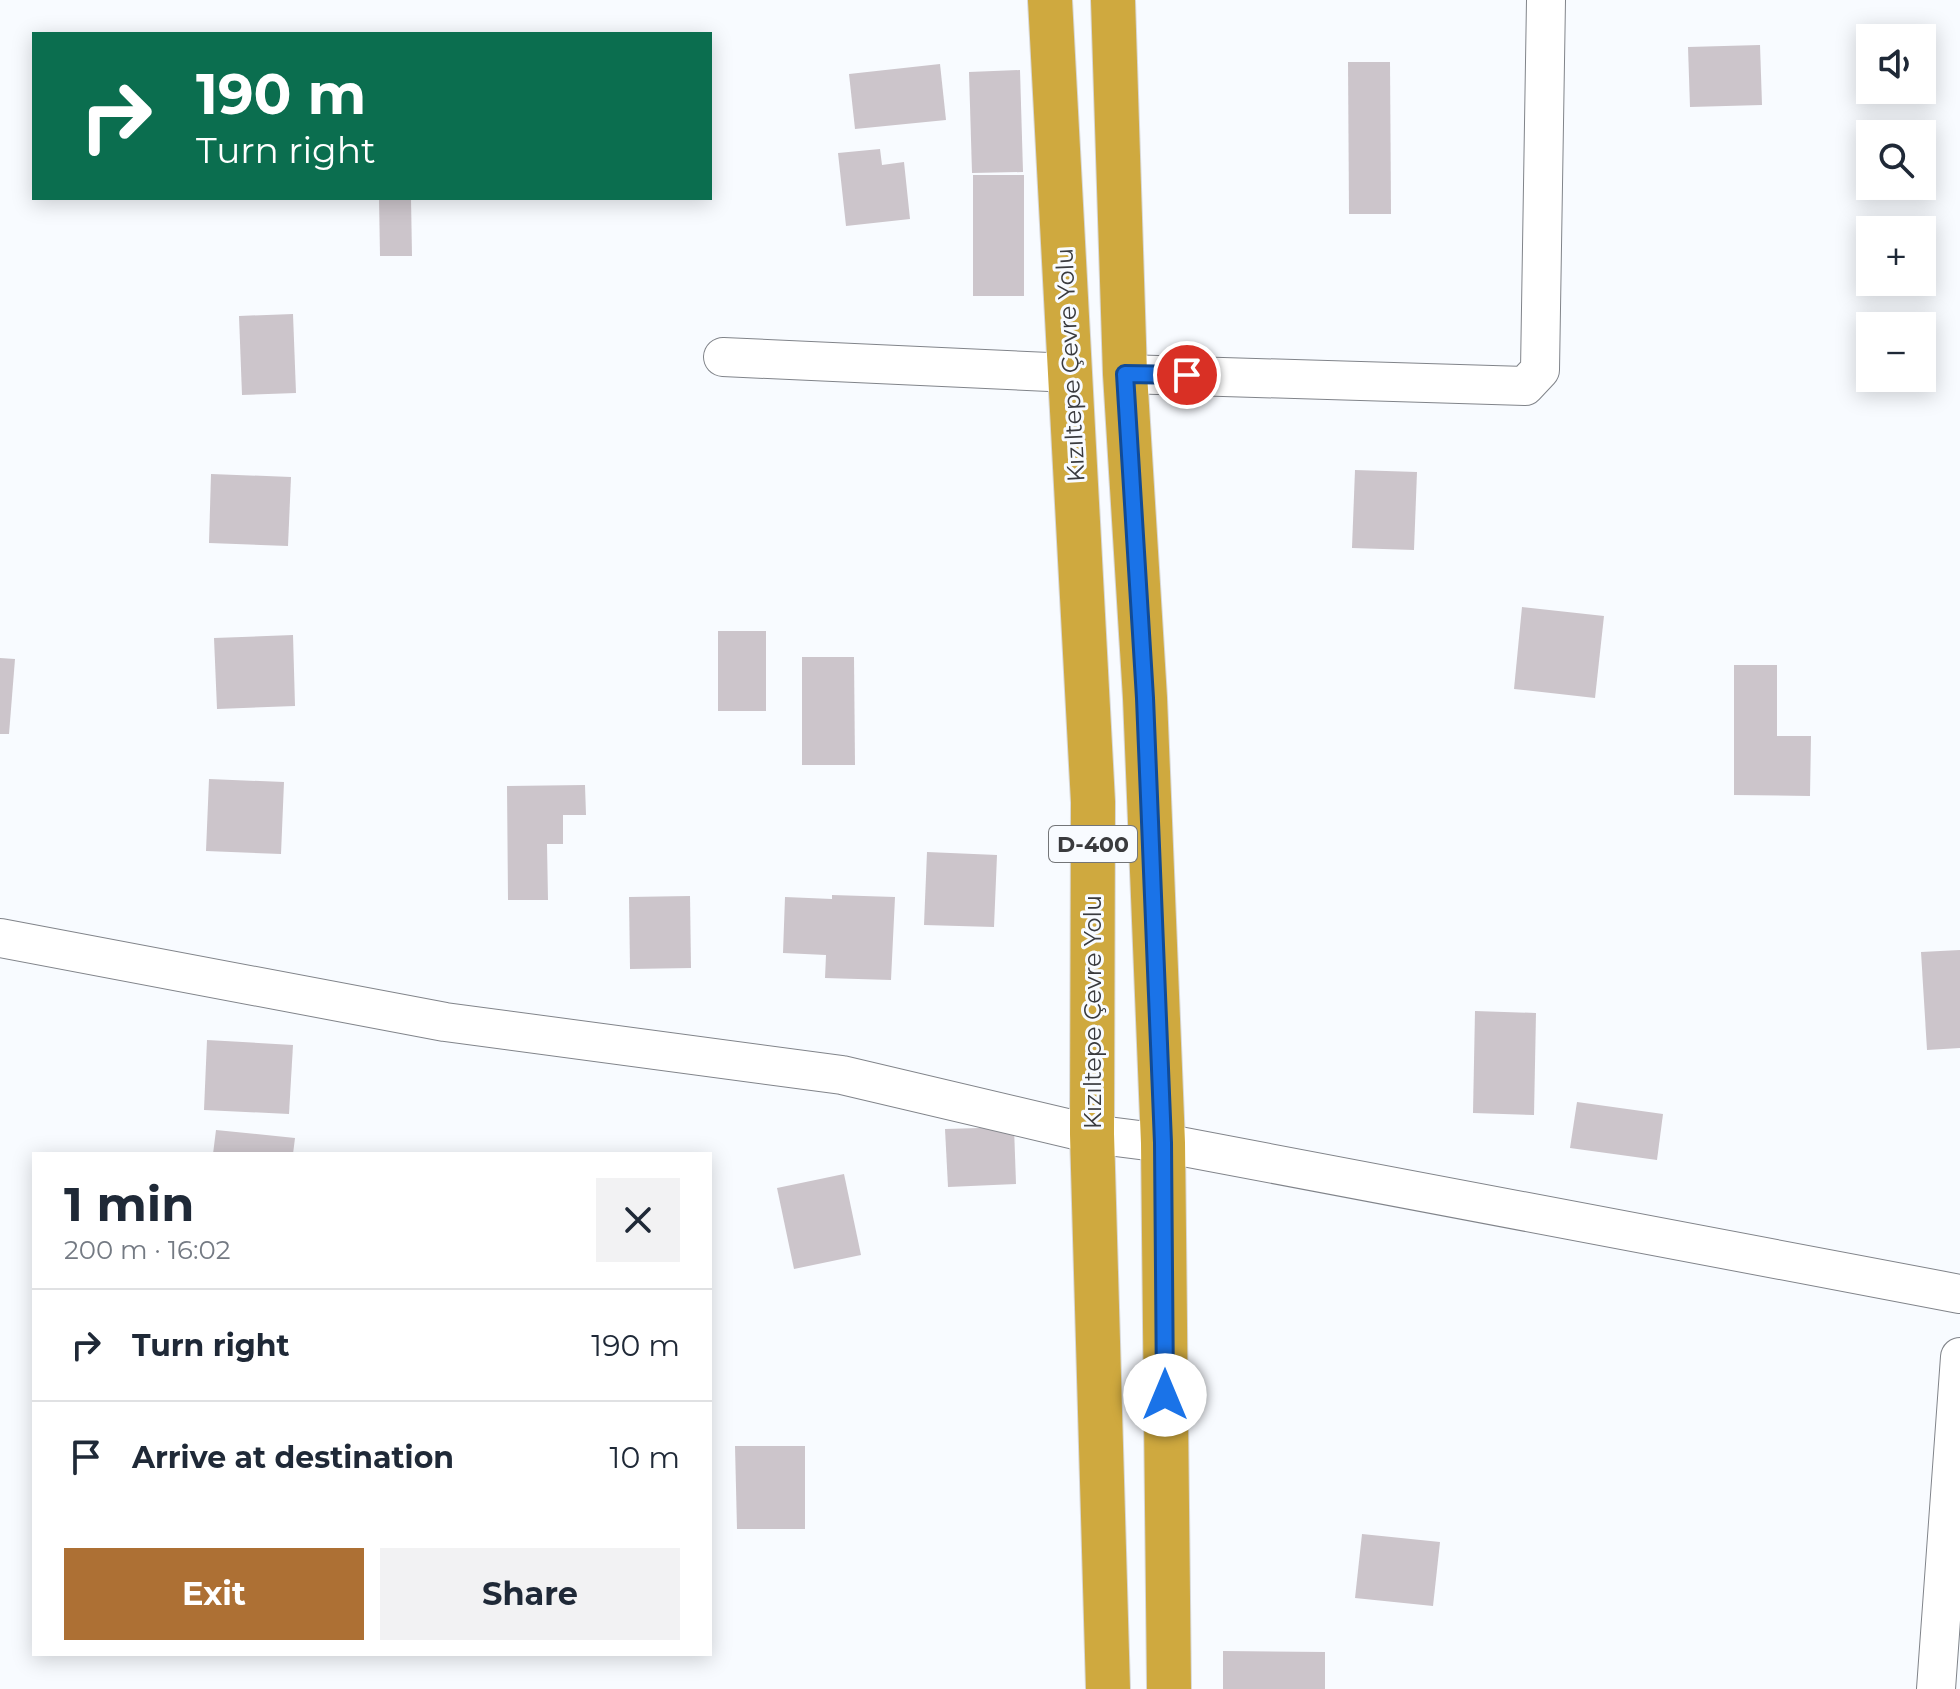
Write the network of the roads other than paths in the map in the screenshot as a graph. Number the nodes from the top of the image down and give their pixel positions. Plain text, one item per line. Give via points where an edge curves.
1 (1050, 0) edge
2 (1113, 0) edge
3 (1546, 0) edge
4 (723, 357) dead end
5 (1071, 373) junction
6 (1125, 374) junction
7 (0, 938) edge
8 (1092, 1134) junction
9 (1163, 1143) junction
10 (1960, 1294) edge
11 (1960, 1357) edge
12 (1108, 1689) edge
13 (1169, 1689) edge
14 (1936, 1689) edge

1 - 5 highway, Kızıltepe Çevre Yolu / D-400
2 - 6 highway, D-400
3 - 6 street via 1540,370 1525,386
4 - 5 street
5 - 8 highway, Kızıltepe Çevre Yolu / D-400 via 1093,802
6 - 9 highway, D-400
7 - 8 street via 445,1022 842,1075
8 - 9 street
8 - 12 highway, Kızıltepe Çevre Yolu / D-400
9 - 10 street
9 - 13 highway, D-400
11 - 14 street

